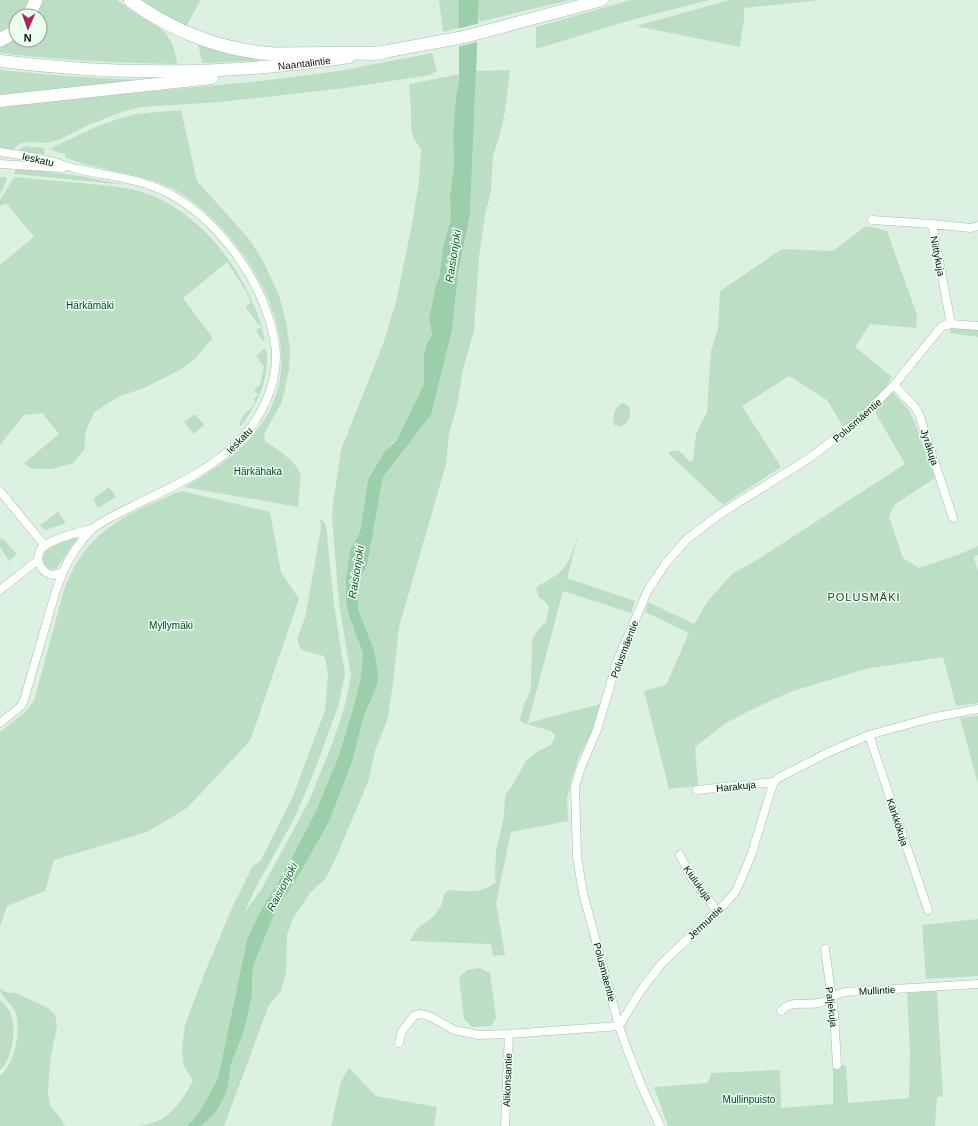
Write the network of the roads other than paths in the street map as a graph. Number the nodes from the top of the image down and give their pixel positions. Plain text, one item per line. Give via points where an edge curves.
1 (130, 0) edge
2 (602, 0) edge
3 (382, 52) junction
4 (0, 61) edge
5 (278, 67) junction
6 (0, 101) edge
7 (0, 152) edge
8 (0, 164) edge
9 (76, 169) junction
10 (872, 220) dead end
11 (932, 224) junction
12 (978, 226) edge
13 (952, 324) junction
14 (978, 326) edge
15 (894, 385) junction
16 (0, 491) edge
17 (953, 518) dead end
18 (91, 529) junction
19 (45, 546) junction
20 (38, 560) junction
21 (61, 574) junction
22 (0, 590) edge
23 (978, 710) edge
24 (0, 723) edge
25 (869, 735) junction
26 (774, 782) junction
27 (697, 790) dead end
28 (680, 855) dead end
29 (928, 910) dead end
30 (717, 911) junction
31 (825, 949) dead end
32 (978, 984) edge
33 (831, 997) junction
34 (781, 1011) dead end
35 (619, 1026) junction
36 (509, 1034) junction
37 (399, 1042) dead end
38 (837, 1065) dead end
39 (505, 1126) edge
40 (660, 1126) edge

1 - 3 main road via 178,29 204,40 257,53
2 - 3 main road, Naantalintie via 503,27
3 - 5 main road, Naantalintie
4 - 5 main road, Naantalintie via 62,68 139,72
5 - 6 main road via 192,81
7 - 9 street, Ieskatu via 41,159
8 - 9 street, Ieskatu
9 - 18 street, Ieskatu via 140,182 165,192 184,202 210,224 247,270 268,316 276,355 272,386 264,407 252,426 229,450 198,474
10 - 11 street, Niittykuja
11 - 12 street via 971,228
11 - 13 street, Niittykuja
13 - 14 street
13 - 15 street, Polusmäentie via 942,326
15 - 17 street, Jyräkuja via 919,414
15 - 35 street, Polusmäentie via 842,435 720,514 687,539 666,563 648,590 629,633 618,659 597,730 577,778 574,796 580,879
16 - 19 street
18 - 19 street
18 - 21 street, Ieskatu via 74,550
19 - 20 street via 38,554
20 - 21 street via 48,574
20 - 22 street
21 - 24 street, Ieskatu via 24,700 20,707
23 - 25 street via 932,718
25 - 26 street via 829,752
25 - 29 street, Kärkkökuja
26 - 27 street, Harakuja
26 - 30 street, Jermuntie via 740,884 730,899
28 - 30 street, Kiulukuja via 691,877
30 - 35 street, Jermuntie via 662,963 641,990
31 - 33 street, Paljekuja
32 - 33 street, Mullintie via 844,992
33 - 34 street, Mullintie via 819,1003 789,1004
33 - 38 street, Paljekuja
35 - 36 street
35 - 40 street, Polusmäentie via 626,1049
36 - 37 street via 466,1034 420,1014 414,1016 402,1031
36 - 39 street, Alikonsantie

